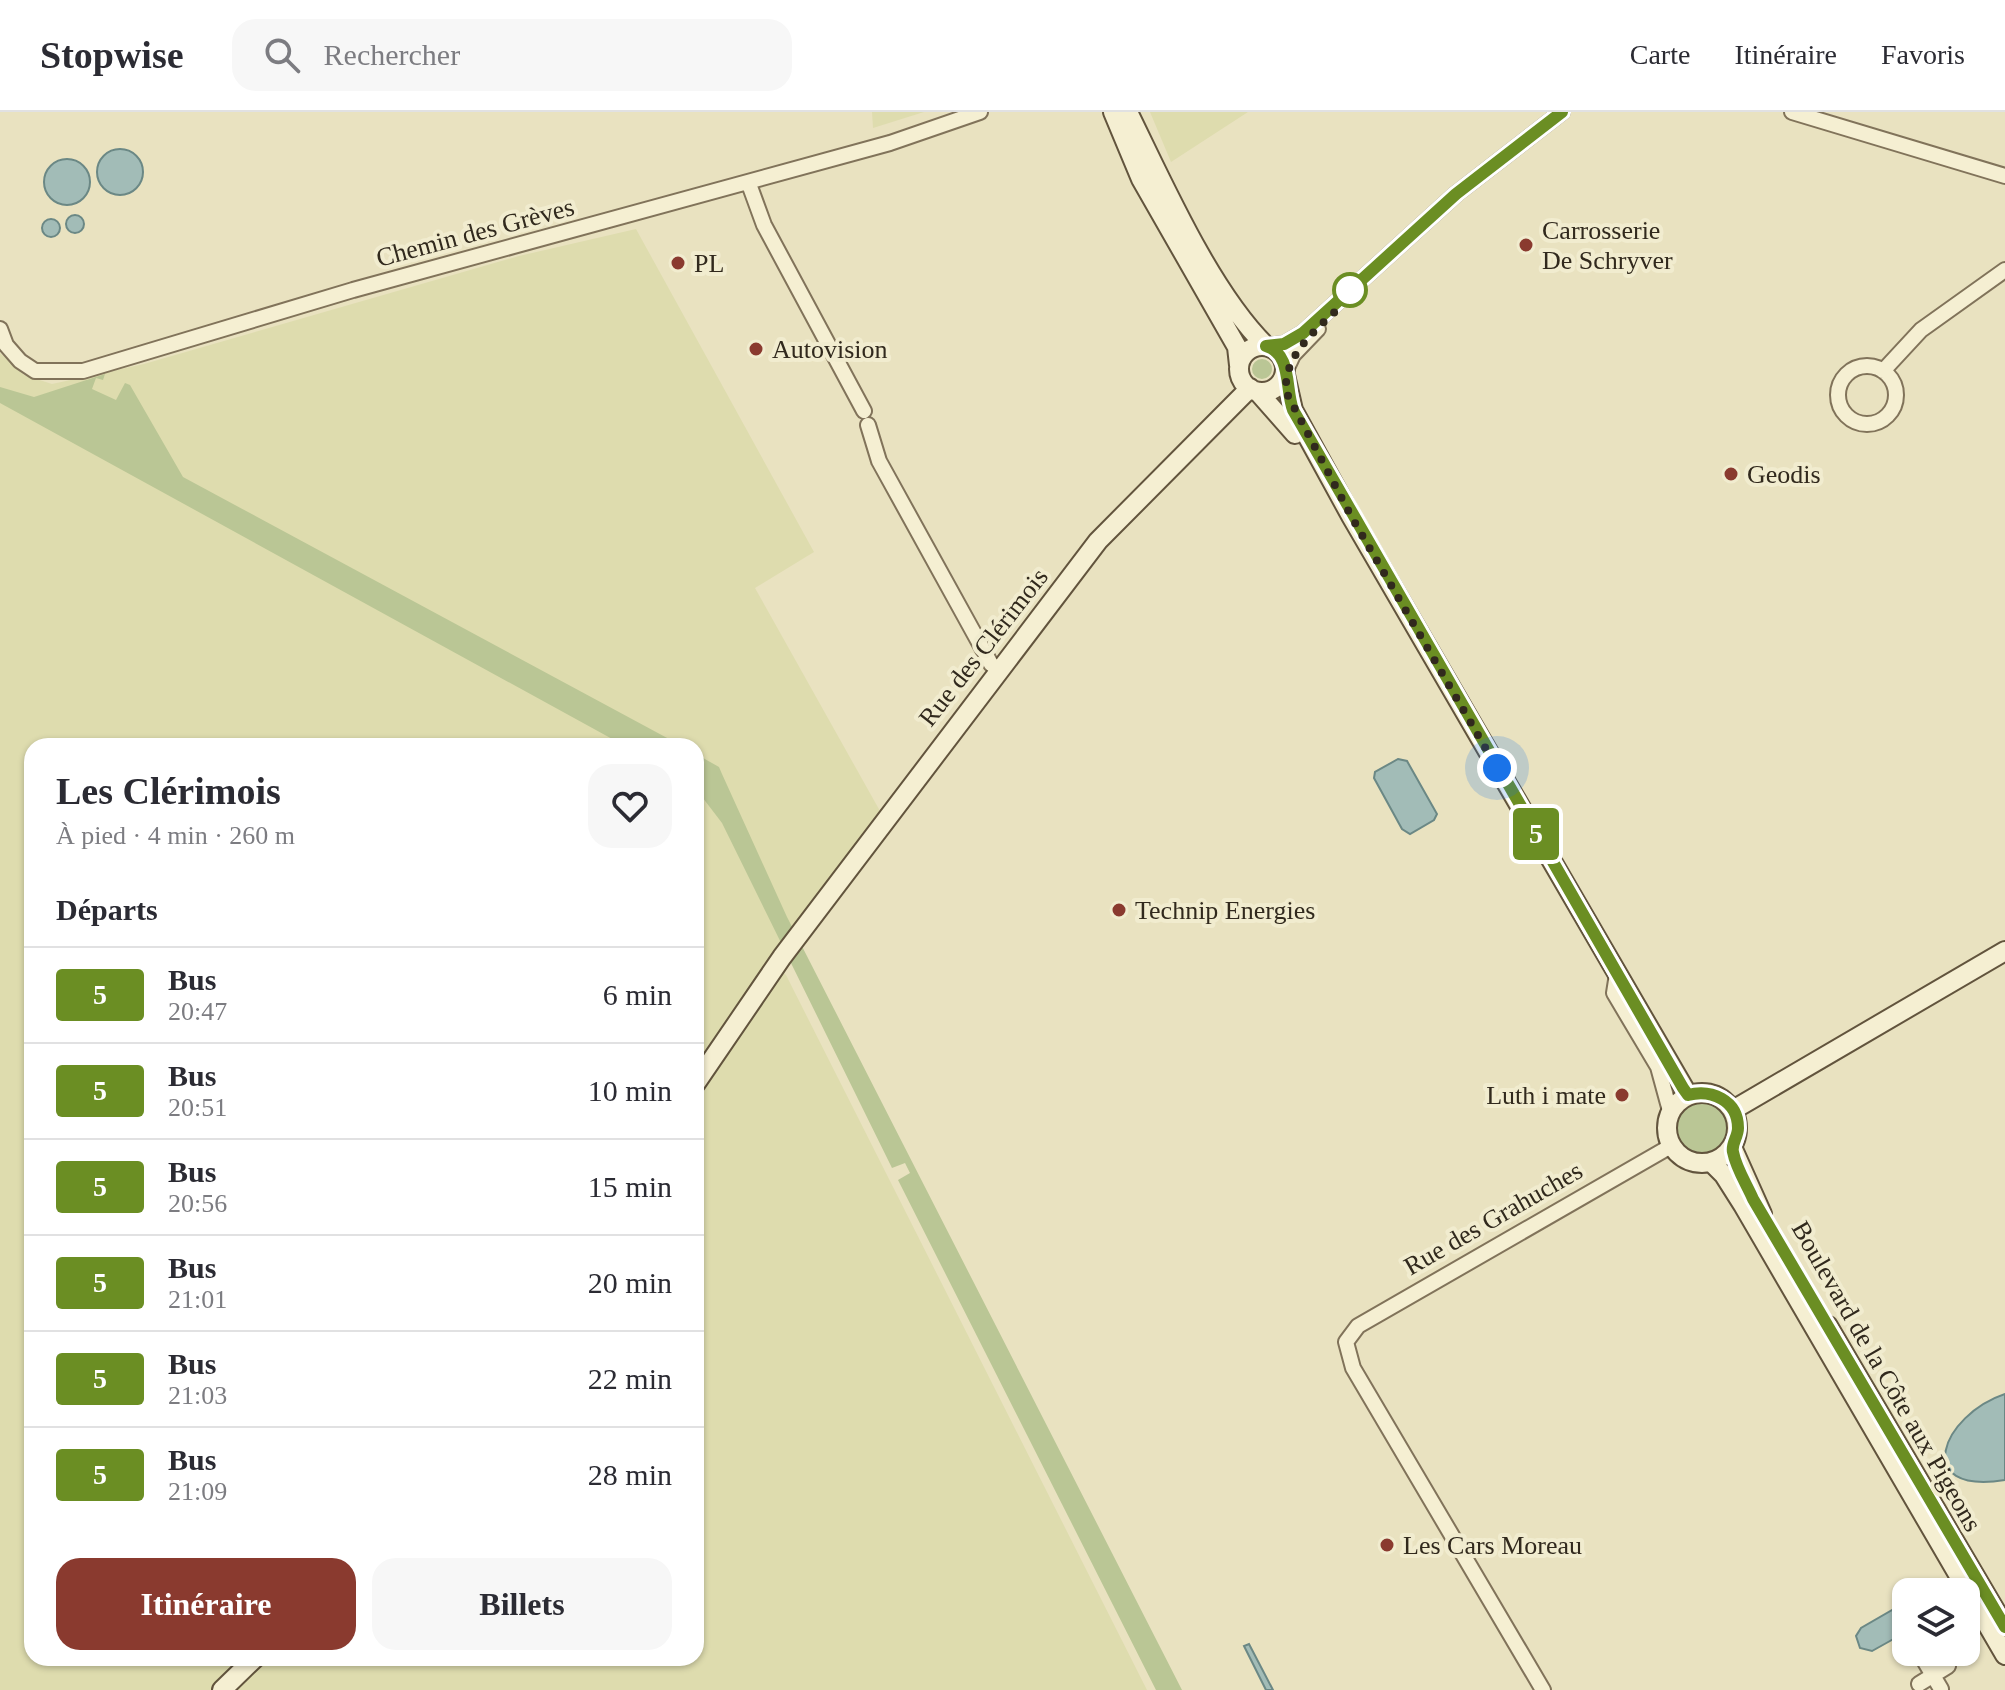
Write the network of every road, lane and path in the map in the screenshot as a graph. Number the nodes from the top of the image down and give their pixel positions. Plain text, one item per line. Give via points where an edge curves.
1 (980, 112) edge
2 (1113, 112) edge
3 (1128, 112) edge
4 (1562, 112) edge
5 (1792, 112) edge
6 (2001, 176) edge
7 (749, 184) junction
8 (1405, 240) junction
9 (2005, 270) edge
10 (2005, 279) edge
11 (1944, 312) junction
12 (0, 329) edge
13 (1266, 346) junction
14 (1239, 365) junction
15 (1883, 371) junction
16 (1285, 372) junction
17 (1254, 390) junction
18 (1351, 516) junction
19 (998, 669) junction
20 (2005, 951) edge
21 (1617, 974) junction
22 (704, 1071) edge
23 (1688, 1095) junction
24 (1733, 1110) junction
25 (1670, 1111) junction
26 (1671, 1146) junction
27 (1732, 1147) junction
28 (1711, 1162) junction
29 (2005, 1627) edge
30 (2005, 1655) edge
31 (247, 1666) edge
32 (1948, 1666) dead end
33 (1929, 1669) junction
34 (1919, 1684) dead end
35 (1941, 1689) edge
36 (222, 1690) edge
37 (1543, 1690) edge

1 - 7 street, Chemin des Grèves
2 - 14 street via 1141,179 1237,347
3 - 13 street via 1194,242
4 - 8 street
5 - 6 street
7 - 12 street, Chemin des Grèves via 353,290 83,371 35,371 6,345
7 - 19 street via 764,225 866,418 879,461
8 - 13 street via 1303,333 1284,344
8 - 16 street via 1293,355
9 - 11 street
10 - 11 street
11 - 15 street
13 - 14 street via 1251,349
13 - 16 street via 1279,353
14 - 17 street via 1241,378
15 - 15 street via 1865,367 1842,381 1838,399 1854,421 1873,424 1894,406 1894,386
16 - 17 street via 1277,387
16 - 18 street via 1293,410
17 - 18 street via 1283,416
17 - 19 street, Rue des Clérimois via 1098,541
18 - 21 street
19 - 22 street, Rue des Clérimois via 782,957
20 - 24 street
21 - 23 street
21 - 25 street via 1614,993 1658,1067
23 - 24 street via 1718,1096
23 - 25 street
24 - 27 street via 1738,1129
25 - 26 street via 1666,1123
26 - 28 street via 1688,1161
26 - 37 street, Rue des Grahuches via 1358,1326 1346,1342 1353,1368
27 - 28 street
27 - 29 street, Boulevard de la Côte aux Pigeons via 1753,1199
28 - 30 street, Boulevard de la Côte aux Pigeons via 1743,1205
31 - 36 street
32 - 33 street
33 - 34 street
33 - 35 street

